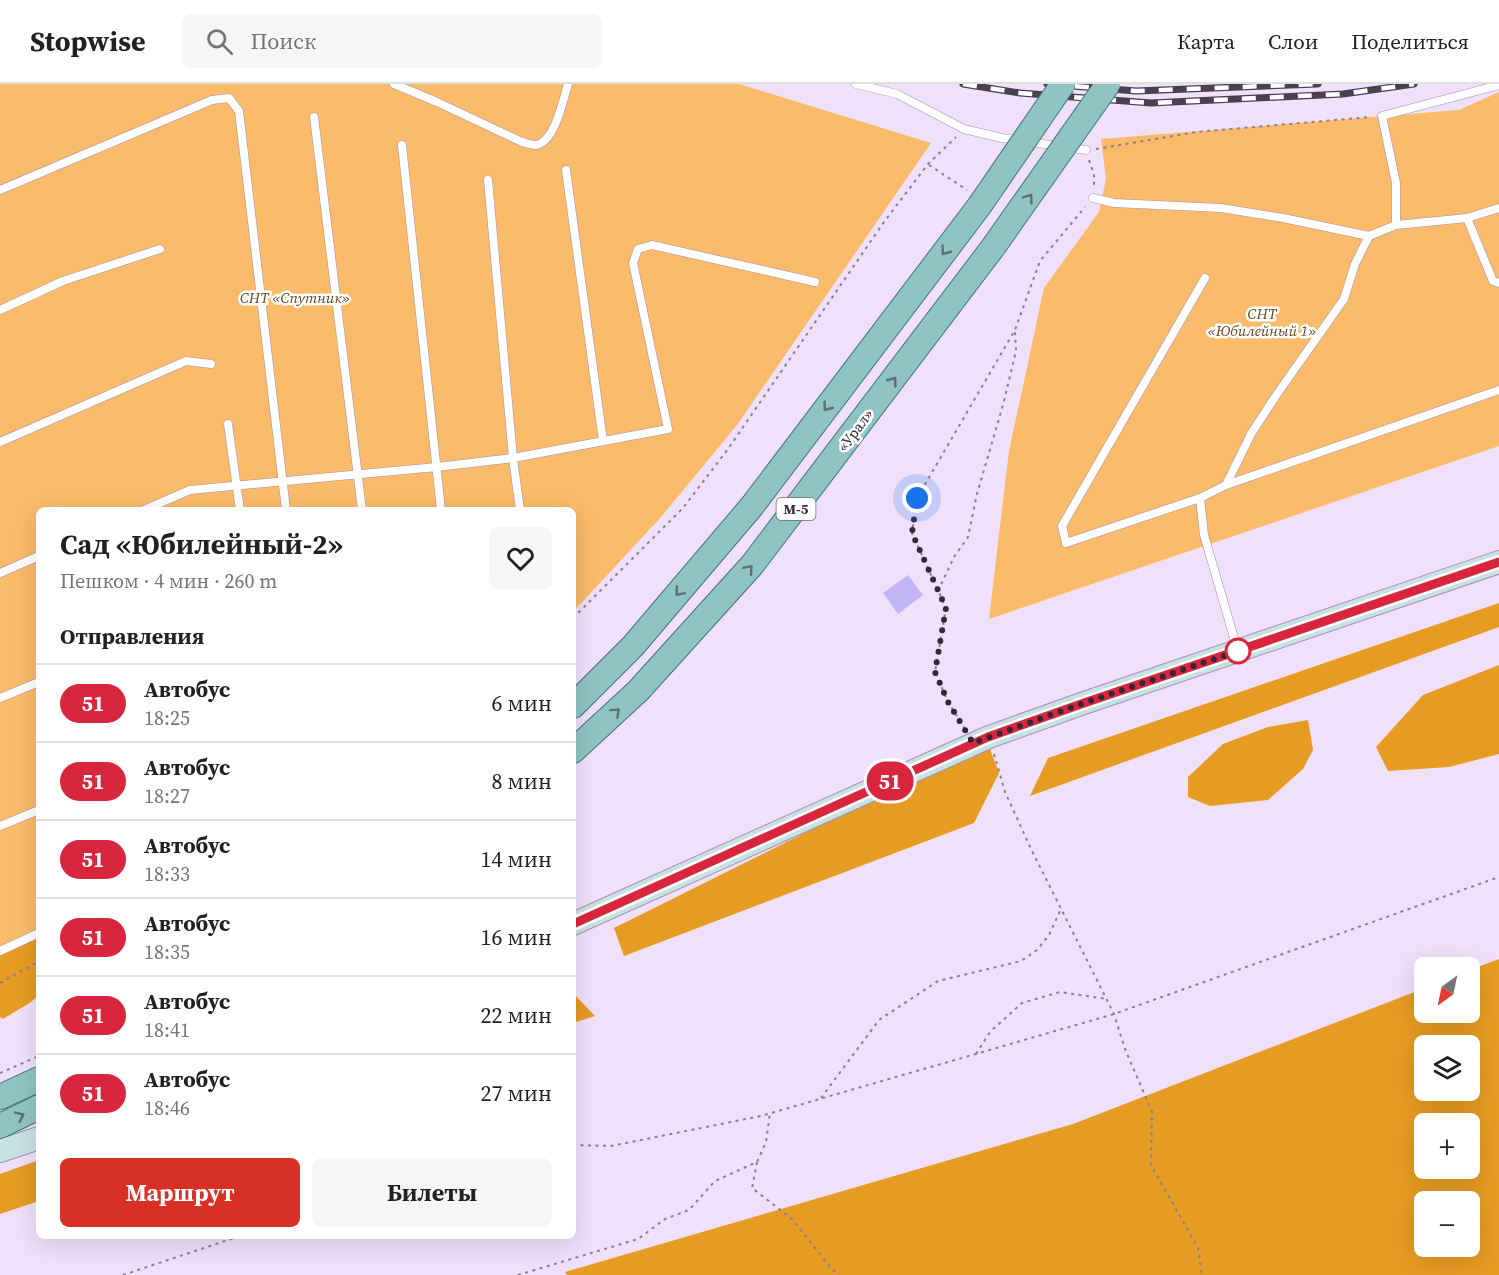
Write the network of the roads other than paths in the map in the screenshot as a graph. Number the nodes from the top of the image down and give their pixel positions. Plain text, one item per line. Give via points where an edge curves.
1 (394, 84) edge
2 (568, 84) edge
3 (856, 84) edge
4 (1063, 84) edge
5 (1108, 84) edge
6 (1499, 85) edge
7 (314, 117) dead end
8 (402, 145) dead end
9 (1086, 150) road end
10 (566, 170) dead end
11 (488, 180) dead end
12 (0, 190) edge
13 (1094, 198) road end
14 (1499, 208) edge
15 (1467, 218) junction
16 (1396, 225) junction
17 (1369, 236) junction
18 (160, 249) dead end
19 (1205, 278) dead end
20 (815, 282) dead end
21 (1499, 283) edge
22 (0, 310) edge
23 (211, 364) dead end
24 (1499, 390) edge
25 (228, 424) dead end
26 (603, 441) junction
27 (0, 442) edge
28 (513, 458) junction
29 (437, 467) junction
30 (358, 475) junction
31 (282, 481) junction
32 (1226, 485) junction
33 (236, 486) junction
34 (1200, 498) junction
35 (151, 507) edge
36 (240, 507) edge
37 (286, 507) edge
38 (363, 507) edge
39 (441, 507) edge
40 (519, 507) edge
41 (36, 557) edge
42 (1499, 562) edge
43 (0, 573) edge
44 (1238, 651) junction
45 (36, 683) edge
46 (0, 698) edge
47 (576, 703) edge
48 (576, 748) edge
49 (36, 811) edge
50 (0, 826) edge
51 (576, 923) edge
52 (36, 934) edge
53 (0, 951) edge
54 (36, 1080) edge
55 (0, 1097) edge
56 (36, 1108) edge
57 (0, 1126) edge
58 (36, 1139) edge
59 (0, 1150) edge

1 - 2 lane via 536,145 553,130
3 - 9 lane via 897,94 964,129
4 -> 47 main road, М-5, bridge via 975,198 752,506 633,646
48 -> 5 main road, «Урал» / М-5, bridge via 638,692 752,565 994,246
6 - 16 lane via 1382,116 1396,183
7 - 30 lane
8 - 29 lane
10 - 26 lane
11 - 28 lane
12 - 31 lane via 212,100 229,98 239,111
13 - 17 lane via 1114,203 1221,208
14 - 15 lane
15 - 16 lane
15 - 21 lane via 1493,281
16 - 17 lane
17 - 32 lane via 1344,298 1257,424
18 - 22 lane via 63,281
19 - 34 lane via 1062,526 1066,543
20 - 26 lane via 652,245 638,249 633,263 668,429
23 - 27 lane via 186,361
24 - 32 lane
25 - 33 lane
26 - 28 lane
28 - 29 lane
28 - 40 lane
29 - 30 lane
29 - 39 lane
30 - 31 lane
30 - 38 lane
31 - 33 lane
31 - 37 lane
32 - 34 lane
33 - 35 lane via 190,490
33 - 36 lane
34 - 44 lane via 1204,535
41 - 43 lane
42 - 44 main road
44 - 51 main road via 981,740
45 - 46 lane
49 - 50 lane
52 - 53 lane
54 - 55 main road
57 -> 56 main road
58 - 59 main road

